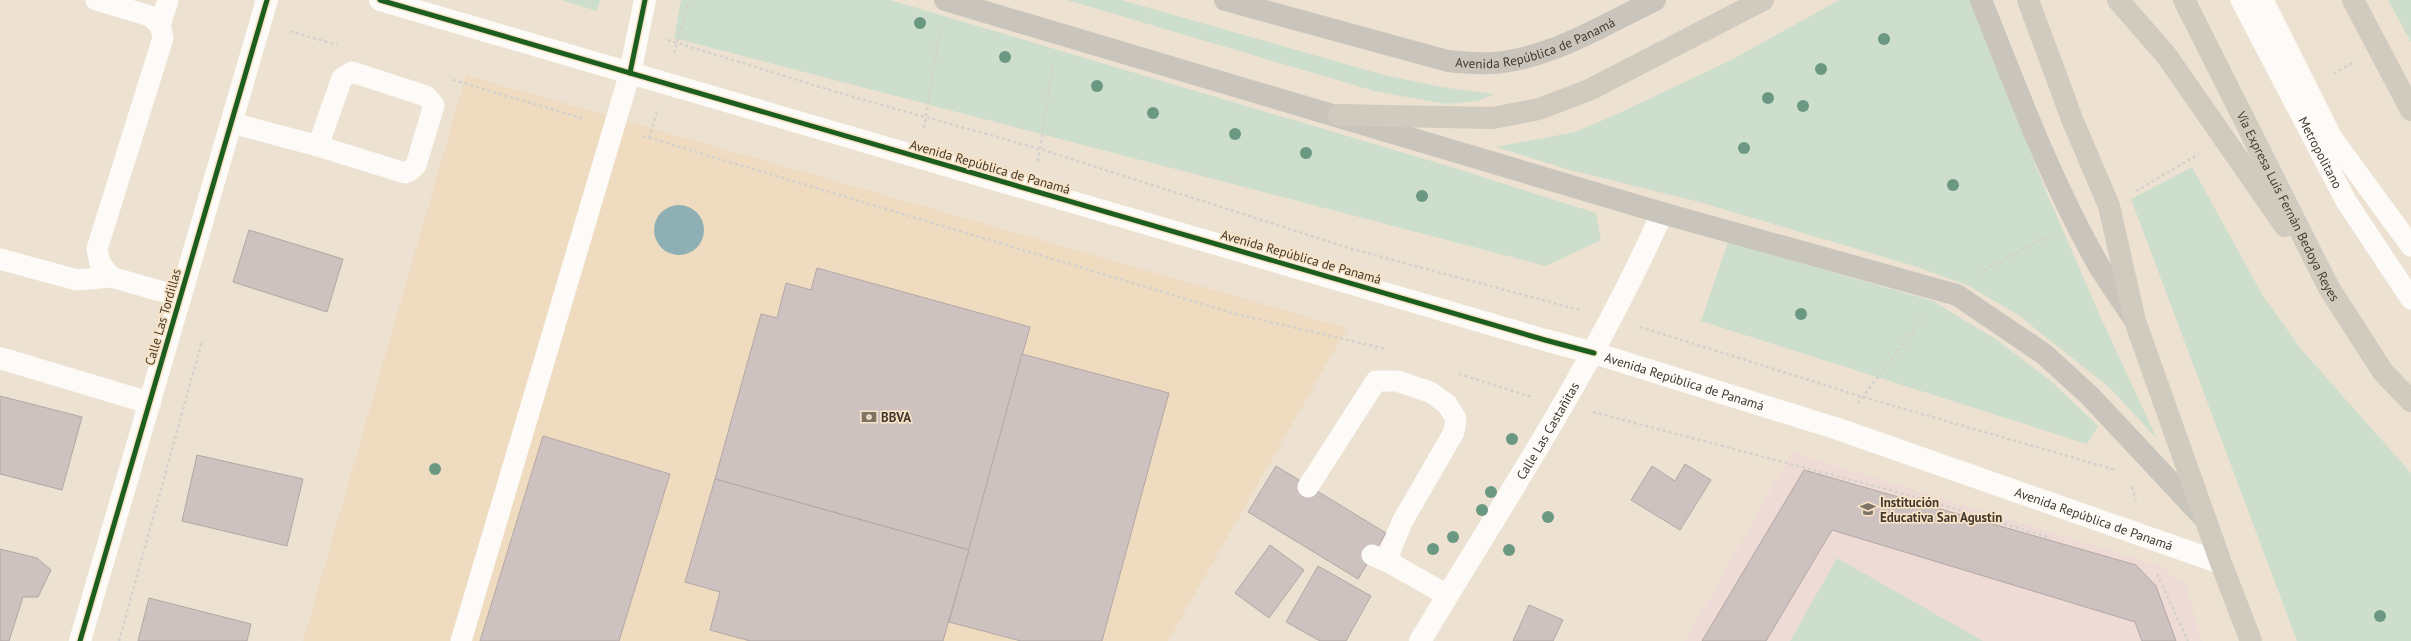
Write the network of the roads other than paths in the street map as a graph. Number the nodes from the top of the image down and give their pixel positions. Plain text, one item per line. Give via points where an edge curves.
1 (96, 0) edge
2 (168, 0) edge
3 (267, 0) edge
4 (380, 0) edge
5 (645, 0) edge
6 (946, 0) edge
7 (1225, 0) edge
8 (1655, 0) edge
9 (1763, 0) edge
10 (1981, 0) edge
11 (2028, 0) edge
12 (2118, 0) edge
13 (2184, 0) edge
14 (2241, 0) edge
15 (2263, 0) edge
16 (2353, 0) edge
17 (160, 25) junction
18 (630, 73) junction
19 (2411, 110) edge
20 (1339, 115) junction
21 (232, 123) junction
22 (318, 146) junction
23 (1662, 213) junction
24 (2411, 246) edge
25 (0, 259) edge
26 (111, 277) junction
27 (2329, 288) junction
28 (181, 297) junction
29 (2411, 299) edge
30 (2135, 321) junction
31 (1594, 352) junction
32 (0, 358) edge
33 (2411, 401) edge
34 (150, 403) junction
35 (1308, 487) dead end
36 (2206, 520) junction
37 (1372, 555) dead end
38 (2221, 563) junction
39 (1392, 564) junction
40 (1447, 596) junction
41 (80, 641) edge
42 (461, 641) edge
43 (1420, 641) edge
44 (2251, 641) edge

1 - 17 lane via 150,16
2 - 17 lane
3 - 21 street, Calle Las Tordillas
4 - 18 street, Avenida República de Panamá
5 - 18 street
6 - 20 main road
7 - 8 main road, Avenida República de Panamá via 1448,61 1472,63 1508,62 1542,54
9 - 20 highway via 1589,90 1539,109 1487,118
10 - 30 main road via 2033,128 2093,254
11 - 30 highway via 2072,119 2109,206
12 - 27 highway via 2166,55
13 - 27 highway, Vía Expresa Luis Fernán Bedoya Reyes
14 - 29 lane, Metropolitano via 2346,201
15 - 24 lane, Metropolitano via 2332,138
16 - 19 highway
17 - 26 lane via 163,38 98,249 100,263
18 - 31 street, Avenida República de Panamá
18 - 42 lane
20 - 23 main road
21 - 22 lane
21 - 28 street, Calle Las Tordillas
22 - 22 lane via 405,173 416,165 434,105 426,96 352,72 342,78
23 - 31 street, Calle Las Castañitas via 1637,269
23 - 36 main road via 1957,295 2044,354 2090,396
25 - 26 lane via 77,280
26 - 28 lane
27 - 33 highway, Vía Expresa Luis Fernán Bedoya Reyes via 2383,372
28 - 34 street, Calle Las Tordillas
30 - 36 highway
31 - 38 street, Avenida República de Panamá via 1838,429
31 - 40 street, Calle Las Castañitas
32 - 34 street
34 - 41 street, Calle Las Tordillas
35 - 39 lane via 1376,381 1397,381 1430,392 1447,404 1456,418 1454,432 1402,522 1390,554
36 - 38 highway
37 - 39 lane
38 - 44 highway
39 - 40 lane
40 - 43 street, Calle Las Castañitas

